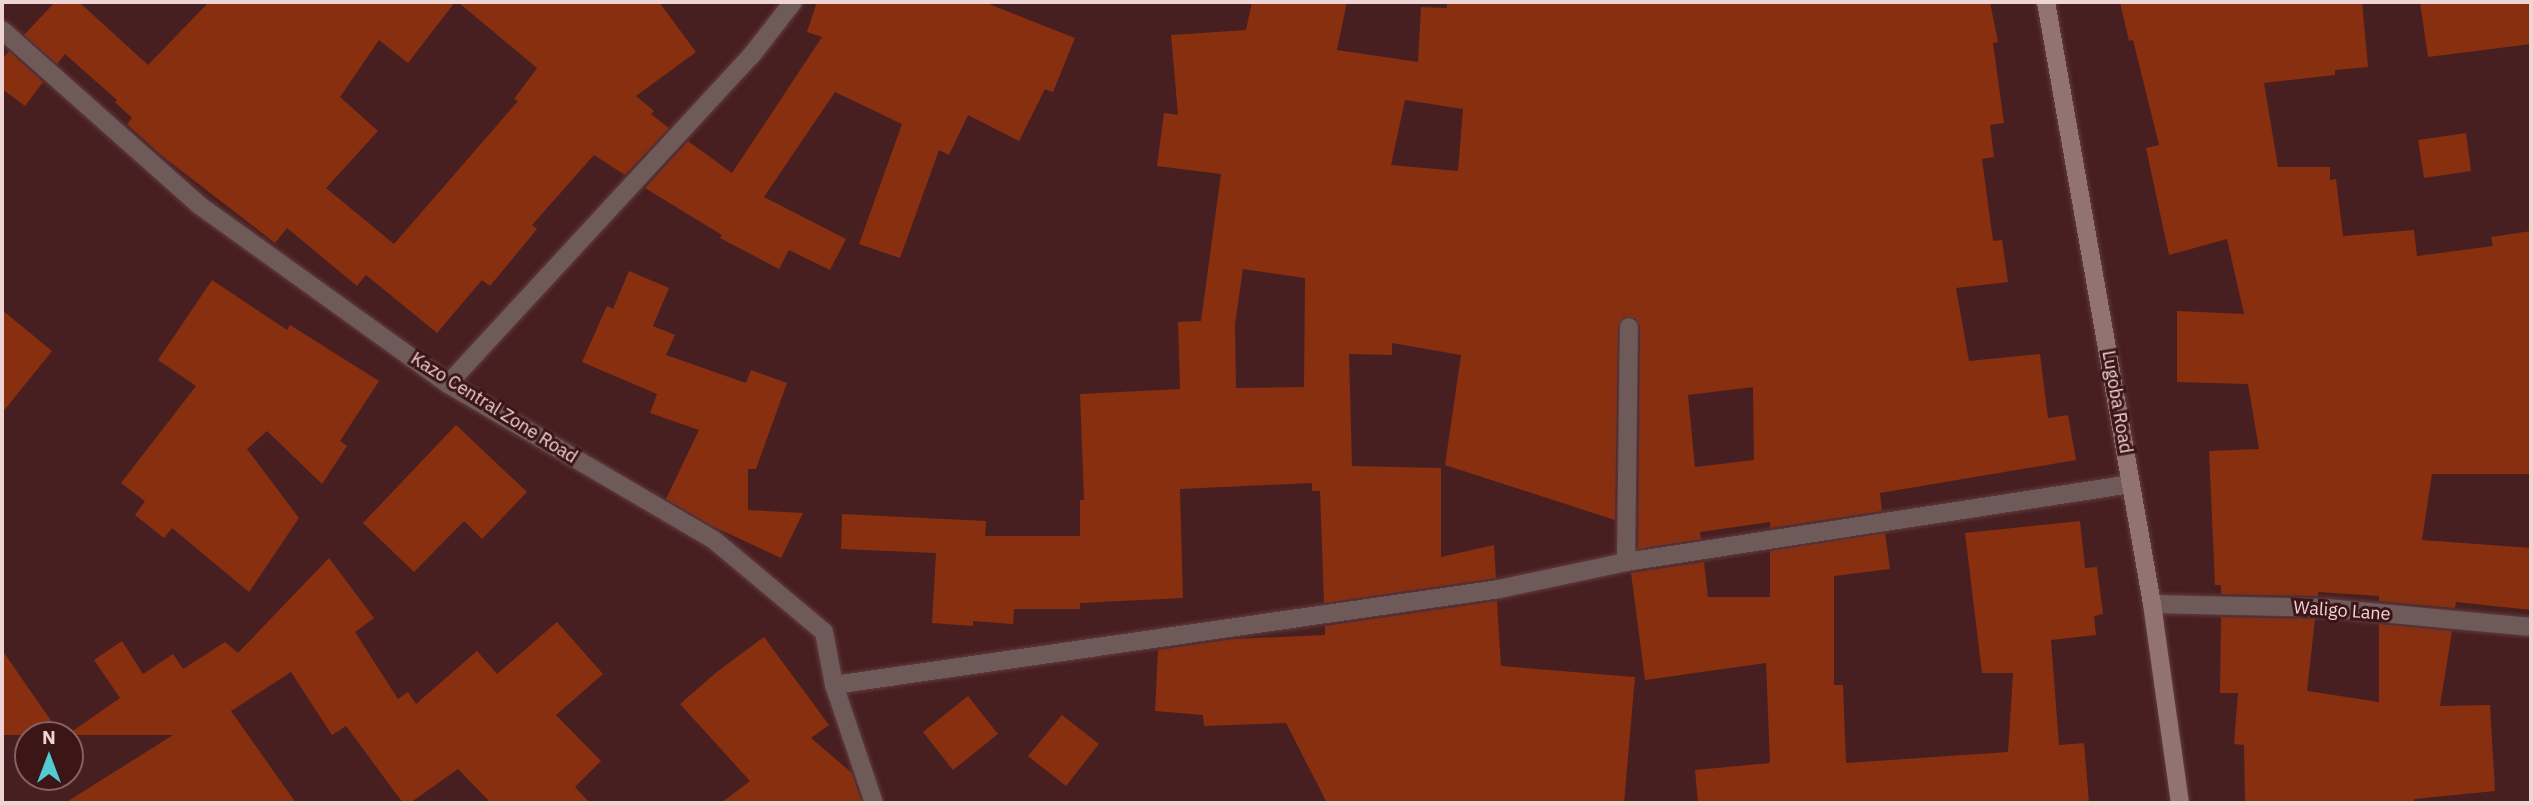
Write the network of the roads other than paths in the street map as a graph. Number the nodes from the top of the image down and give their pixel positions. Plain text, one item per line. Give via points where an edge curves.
1 (793, 2) edge
2 (2046, 2) edge
3 (2, 30) edge
4 (1629, 327) dead end
5 (448, 384) junction
6 (2131, 484) junction
7 (1626, 562) junction
8 (2152, 604) junction
9 (2531, 627) edge
10 (834, 685) junction
11 (873, 803) edge
12 (2180, 803) edge

1 - 5 street via 751,56
2 - 6 street, Lugoba Road
3 - 5 street, Kazo Central Zone Road via 199,205
4 - 7 street
5 - 10 street, Kazo Central Zone Road via 714,540 824,632
6 - 7 street
6 - 8 street, Lugoba Road
7 - 10 street via 1499,589
8 - 9 street, Waligo Lane via 2327,608
8 - 12 street, Lugoba Road
10 - 11 street, Kazo Central Zone Road

